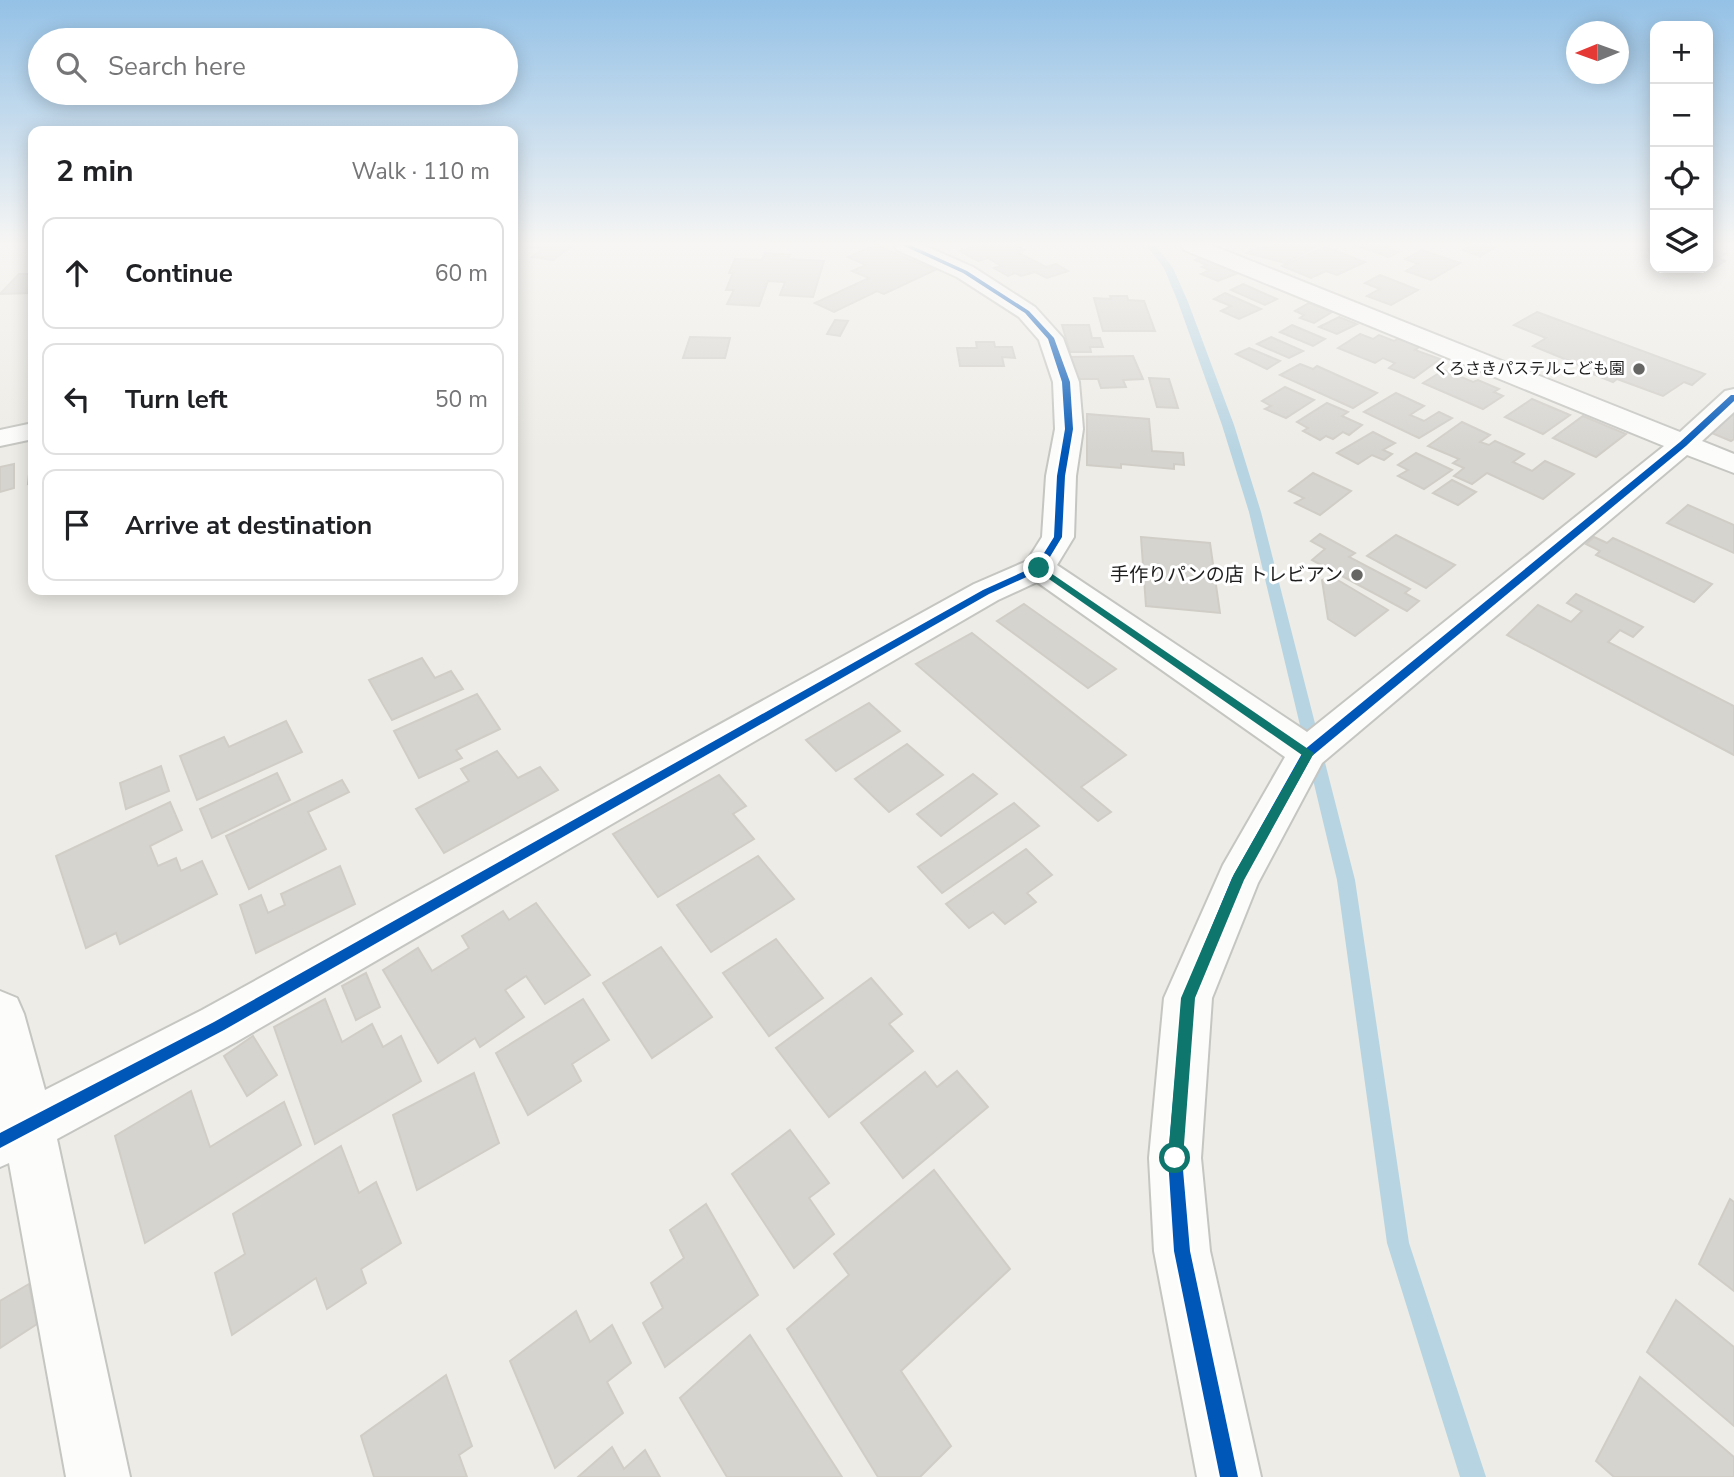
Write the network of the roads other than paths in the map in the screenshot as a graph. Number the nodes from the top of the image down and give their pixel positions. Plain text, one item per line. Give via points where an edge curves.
1 (1029, 314) edge
2 (1365, 314) edge
3 (1734, 397) edge
4 (28, 432) edge
5 (0, 438) edge
6 (1683, 444) junction
7 (1734, 464) edge
8 (1039, 568) junction
9 (1308, 753) junction
10 (0, 1014) edge
11 (14, 1133) edge
12 (98, 1477) edge
13 (1230, 1477) edge

1 - 8 street via 1051,338 1066,382 1069,429 1058,537
2 - 6 street
3 - 6 street
4 - 5 street
6 - 7 street
6 - 9 street
8 - 9 street
8 - 11 street via 974,599 219,1026
9 - 13 street via 1238,878 1188,998 1175,1158 1182,1251
10 - 11 street
11 - 12 street

